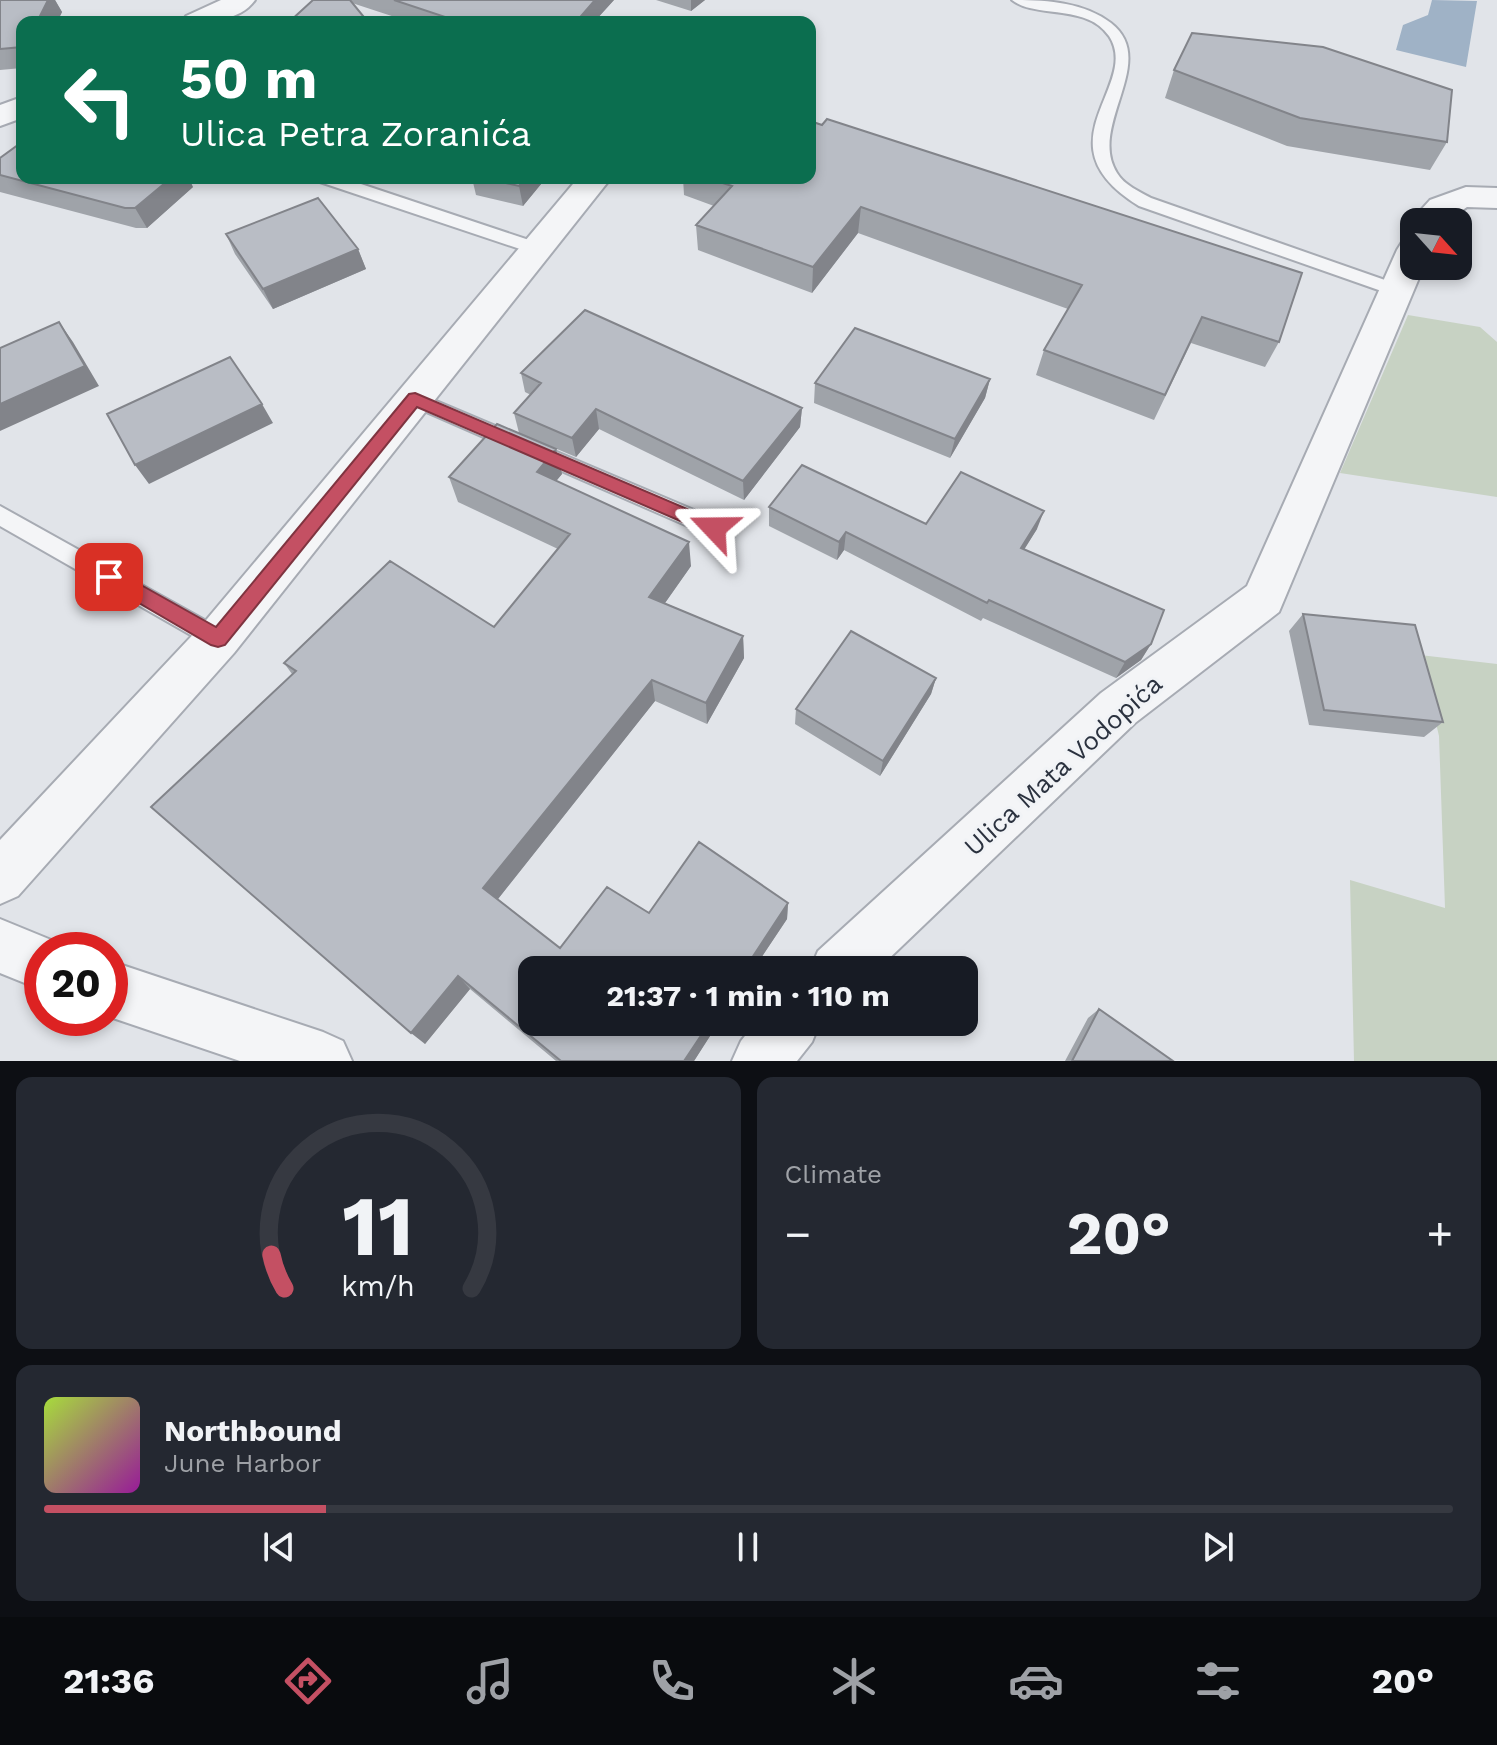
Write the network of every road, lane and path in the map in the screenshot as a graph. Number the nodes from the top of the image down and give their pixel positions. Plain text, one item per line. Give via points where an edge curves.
1 (242, 0) edge
2 (1019, 0) edge
3 (209, 16) edge
4 (344, 184) edge
5 (590, 184) edge
6 (1497, 198) edge
7 (1437, 208) edge
8 (535, 248) junction
9 (1400, 280) edge
10 (1396, 290) junction
11 (415, 399) junction
12 (0, 515) edge
13 (714, 528) dead end
14 (218, 639) junction
15 (0, 878) edge
16 (0, 946) edge
17 (24, 956) edge
18 (852, 956) edge
19 (128, 995) edge
20 (781, 1036) edge
21 (323, 1061) edge
22 (761, 1061) edge

1 - 3 street
2 - 10 lane via 1098,20 1116,35 1124,56 1100,132 1107,173 1125,190 1145,202
4 - 8 lane
5 - 8 street
6 - 7 street via 1467,196
8 - 11 street
9 - 10 street, Ulica Mata Vodopića
10 - 18 street, Ulica Mata Vodopića via 1263,599 1118,708
11 - 13 lane
11 - 14 street
12 - 14 lane
14 - 15 street
16 - 17 street
19 - 21 street
20 - 22 street

